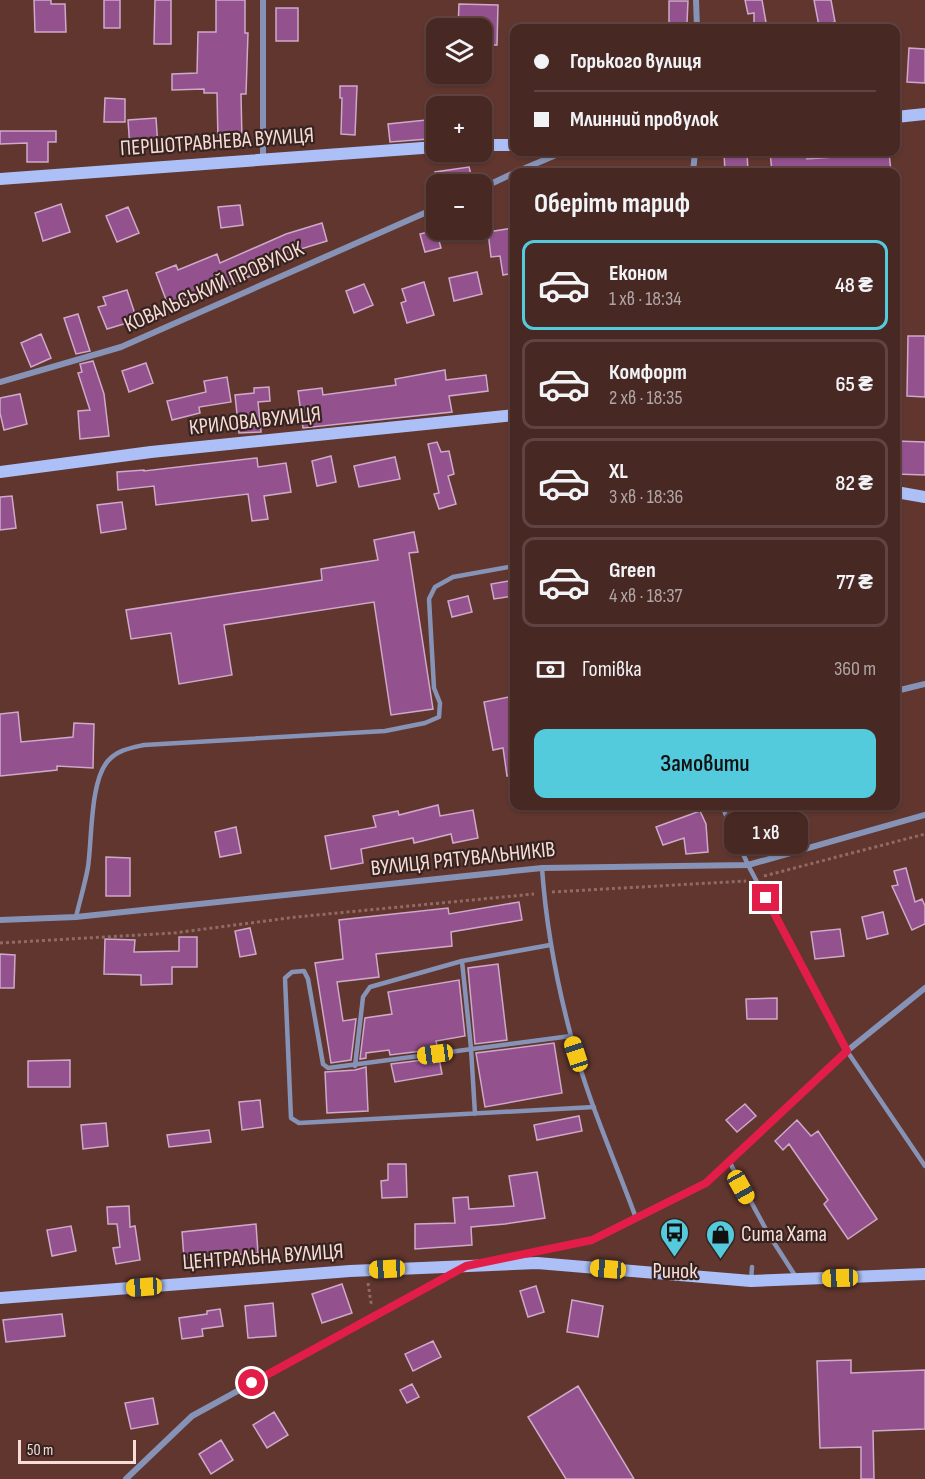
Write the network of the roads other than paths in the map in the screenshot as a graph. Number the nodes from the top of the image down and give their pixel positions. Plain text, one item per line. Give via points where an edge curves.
1 (263, 0) edge
2 (696, 0) edge
3 (697, 24) edge
4 (925, 114) edge
5 (900, 117) edge
6 (492, 145) edge
7 (510, 145) edge
8 (426, 148) edge
9 (554, 156) edge
10 (263, 160) junction
11 (526, 168) edge
12 (510, 175) edge
13 (0, 179) edge
14 (492, 183) edge
15 (426, 212) edge
16 (0, 382) edge
17 (510, 416) edge
18 (0, 472) edge
19 (900, 493) edge
20 (925, 497) edge
21 (510, 567) edge
22 (925, 684) edge
23 (900, 690) edge
24 (724, 810) edge
25 (925, 815) edge
26 (748, 864) junction
27 (542, 868) junction
28 (76, 917) junction
29 (0, 920) edge
30 (550, 945) junction
31 (462, 961) junction
32 (925, 988) edge
33 (571, 1036) junction
34 (471, 1048) junction
35 (847, 1051) junction
36 (355, 1066) junction
37 (594, 1107) junction
38 (475, 1114) junction
39 (729, 1161) junction
40 (925, 1166) edge
41 (636, 1218) junction
42 (466, 1266) junction
43 (752, 1267) dead end
44 (925, 1274) edge
45 (797, 1279) junction
46 (751, 1281) junction
47 (0, 1298) edge
48 (126, 1479) edge

1 - 10 street
2 - 3 street
4 - 5 street
6 - 7 street
8 - 10 street, ПЕРШОТРАВНЕВА ВУЛИЦЯ
9 - 11 street
10 - 13 street, ПЕРШОТРАВНЕВА ВУЛИЦЯ
12 - 14 street
15 - 16 street, КОВАЛЬСЬКИЙ ПРОВУЛОК via 121,347
17 - 18 street, КРИЛОВА ВУЛИЦЯ via 151,452
19 - 20 street
21 - 28 lane via 453,577 435,587 429,599 434,688 440,717 385,731 144,745 122,750 108,761 100,772 88,868
22 - 23 street
24 - 26 lane
25 - 26 street, ВУЛИЦЯ РЯТУВАЛЬНИКІВ
26 - 27 street, ВУЛИЦЯ РЯТУВАЛЬНИКІВ
26 - 35 lane
27 - 28 street, ВУЛИЦЯ РЯТУВАЛЬНИКІВ
27 - 30 lane
28 - 29 street, ВУЛИЦЯ РЯТУВАЛЬНИКІВ
30 - 31 lane
30 - 33 lane
31 - 34 lane
31 - 36 lane via 370,987 363,997
32 - 35 street
33 - 34 lane
33 - 37 lane
34 - 36 lane
34 - 38 lane
35 - 39 street
35 - 40 lane
36 - 38 lane via 328,1068 322,1064 308,979 304,972 292,972 285,978 291,1118 299,1123
37 - 38 lane
37 - 41 lane
39 - 41 street via 706,1183
39 - 45 lane
41 - 42 street via 592,1240
42 - 46 street, ЦЕНТРАЛЬНА ВУЛИЦЯ via 537,1263
42 - 47 street, ЦЕНТРАЛЬНА ВУЛИЦЯ
42 - 48 street via 192,1416
43 - 46 lane
44 - 45 street, ЦЕНТРАЛЬНА ВУЛИЦЯ
45 - 46 street, ЦЕНТРАЛЬНА ВУЛИЦЯ

